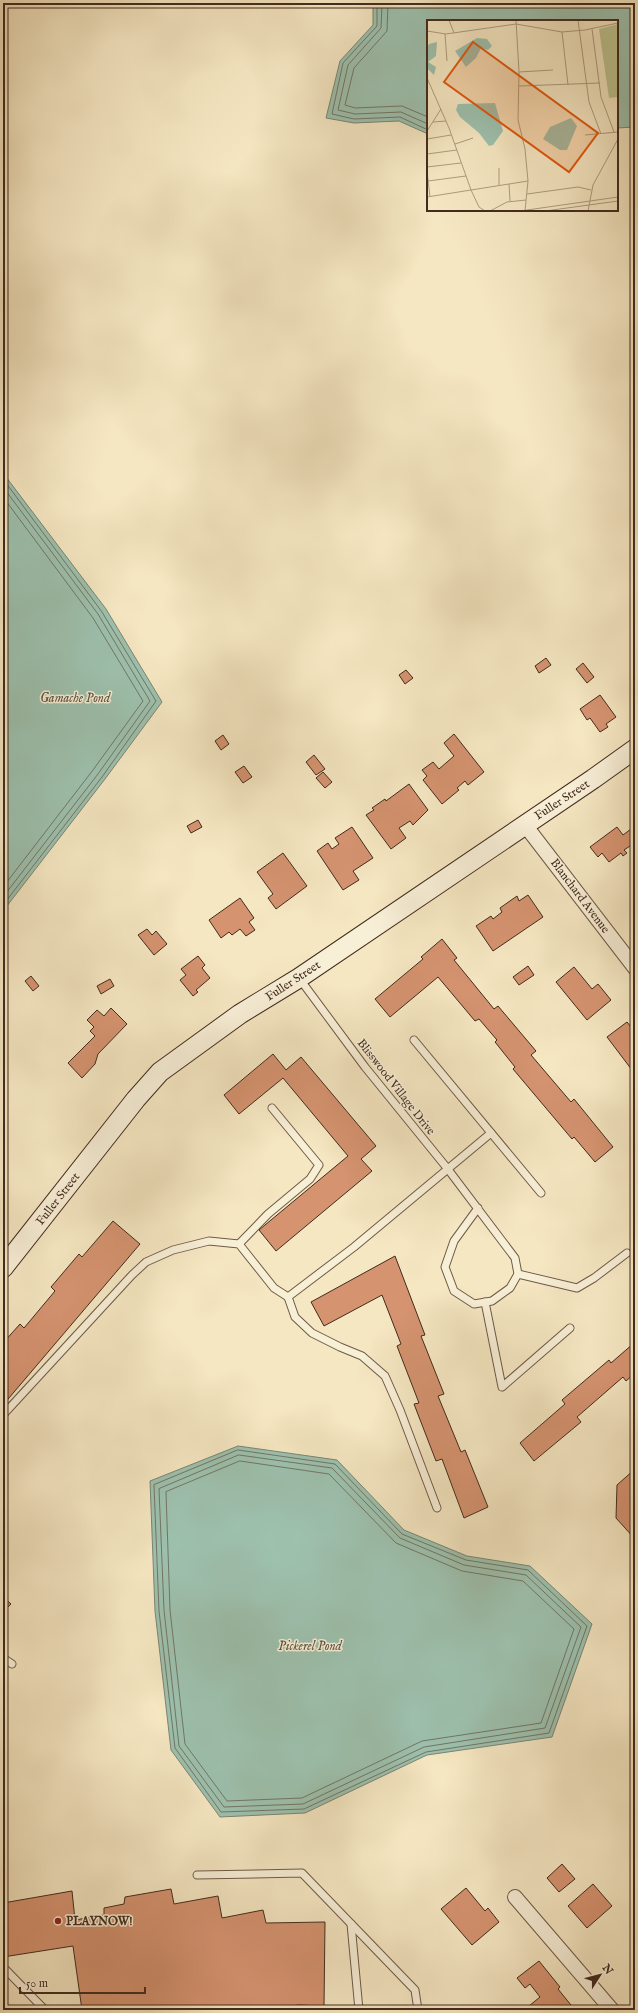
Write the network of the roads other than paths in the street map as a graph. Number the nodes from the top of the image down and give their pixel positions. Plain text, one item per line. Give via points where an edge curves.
1 (635, 749) edge
2 (525, 825) junction
3 (635, 968) edge
4 (299, 978) junction
5 (414, 1040) dead end
6 (272, 1108) dead end
7 (491, 1133) junction
8 (447, 1168) junction
9 (541, 1194) dead end
10 (478, 1208) junction
11 (239, 1244) junction
12 (627, 1253) dead end
13 (3, 1268) edge
14 (518, 1274) junction
15 (288, 1297) junction
16 (485, 1302) junction
17 (570, 1328) dead end
18 (3, 1415) edge
19 (437, 1508) dead end
20 (3, 1658) edge
21 (12, 1664) dead end
22 (196, 1875) dead end
23 (515, 1896) dead end
24 (351, 1924) junction
25 (3, 1973) edge
26 (45, 2010) edge
27 (359, 2010) edge
28 (418, 2010) edge
29 (612, 2010) edge

1 - 2 street, Fuller Street
2 - 3 street, Blanchard Avenue
2 - 4 street, Fuller Street
4 - 8 lane, Blisswood Village Drive via 365,1067
4 - 13 street, Fuller Street via 240,1014 160,1072
5 - 7 lane
6 - 11 lane via 319,1165 310,1179 268,1214
7 - 8 lane
7 - 9 lane
8 - 10 lane, Blisswood Village Drive
8 - 15 lane via 354,1247
10 - 14 lane, Blisswood Village Drive via 515,1258
10 - 16 lane via 454,1241 446,1267 454,1291 474,1304
11 - 15 lane via 274,1288
11 - 18 lane via 209,1241 173,1250 146,1262
12 - 14 lane via 577,1288
14 - 16 lane via 510,1288 492,1301
15 - 19 lane via 295,1317 312,1332 362,1356 385,1376
16 - 17 lane via 502,1387
20 - 21 lane
22 - 24 lane via 302,1873
23 - 29 street
24 - 27 lane
24 - 28 lane via 415,1990
25 - 26 lane via 6,1970

